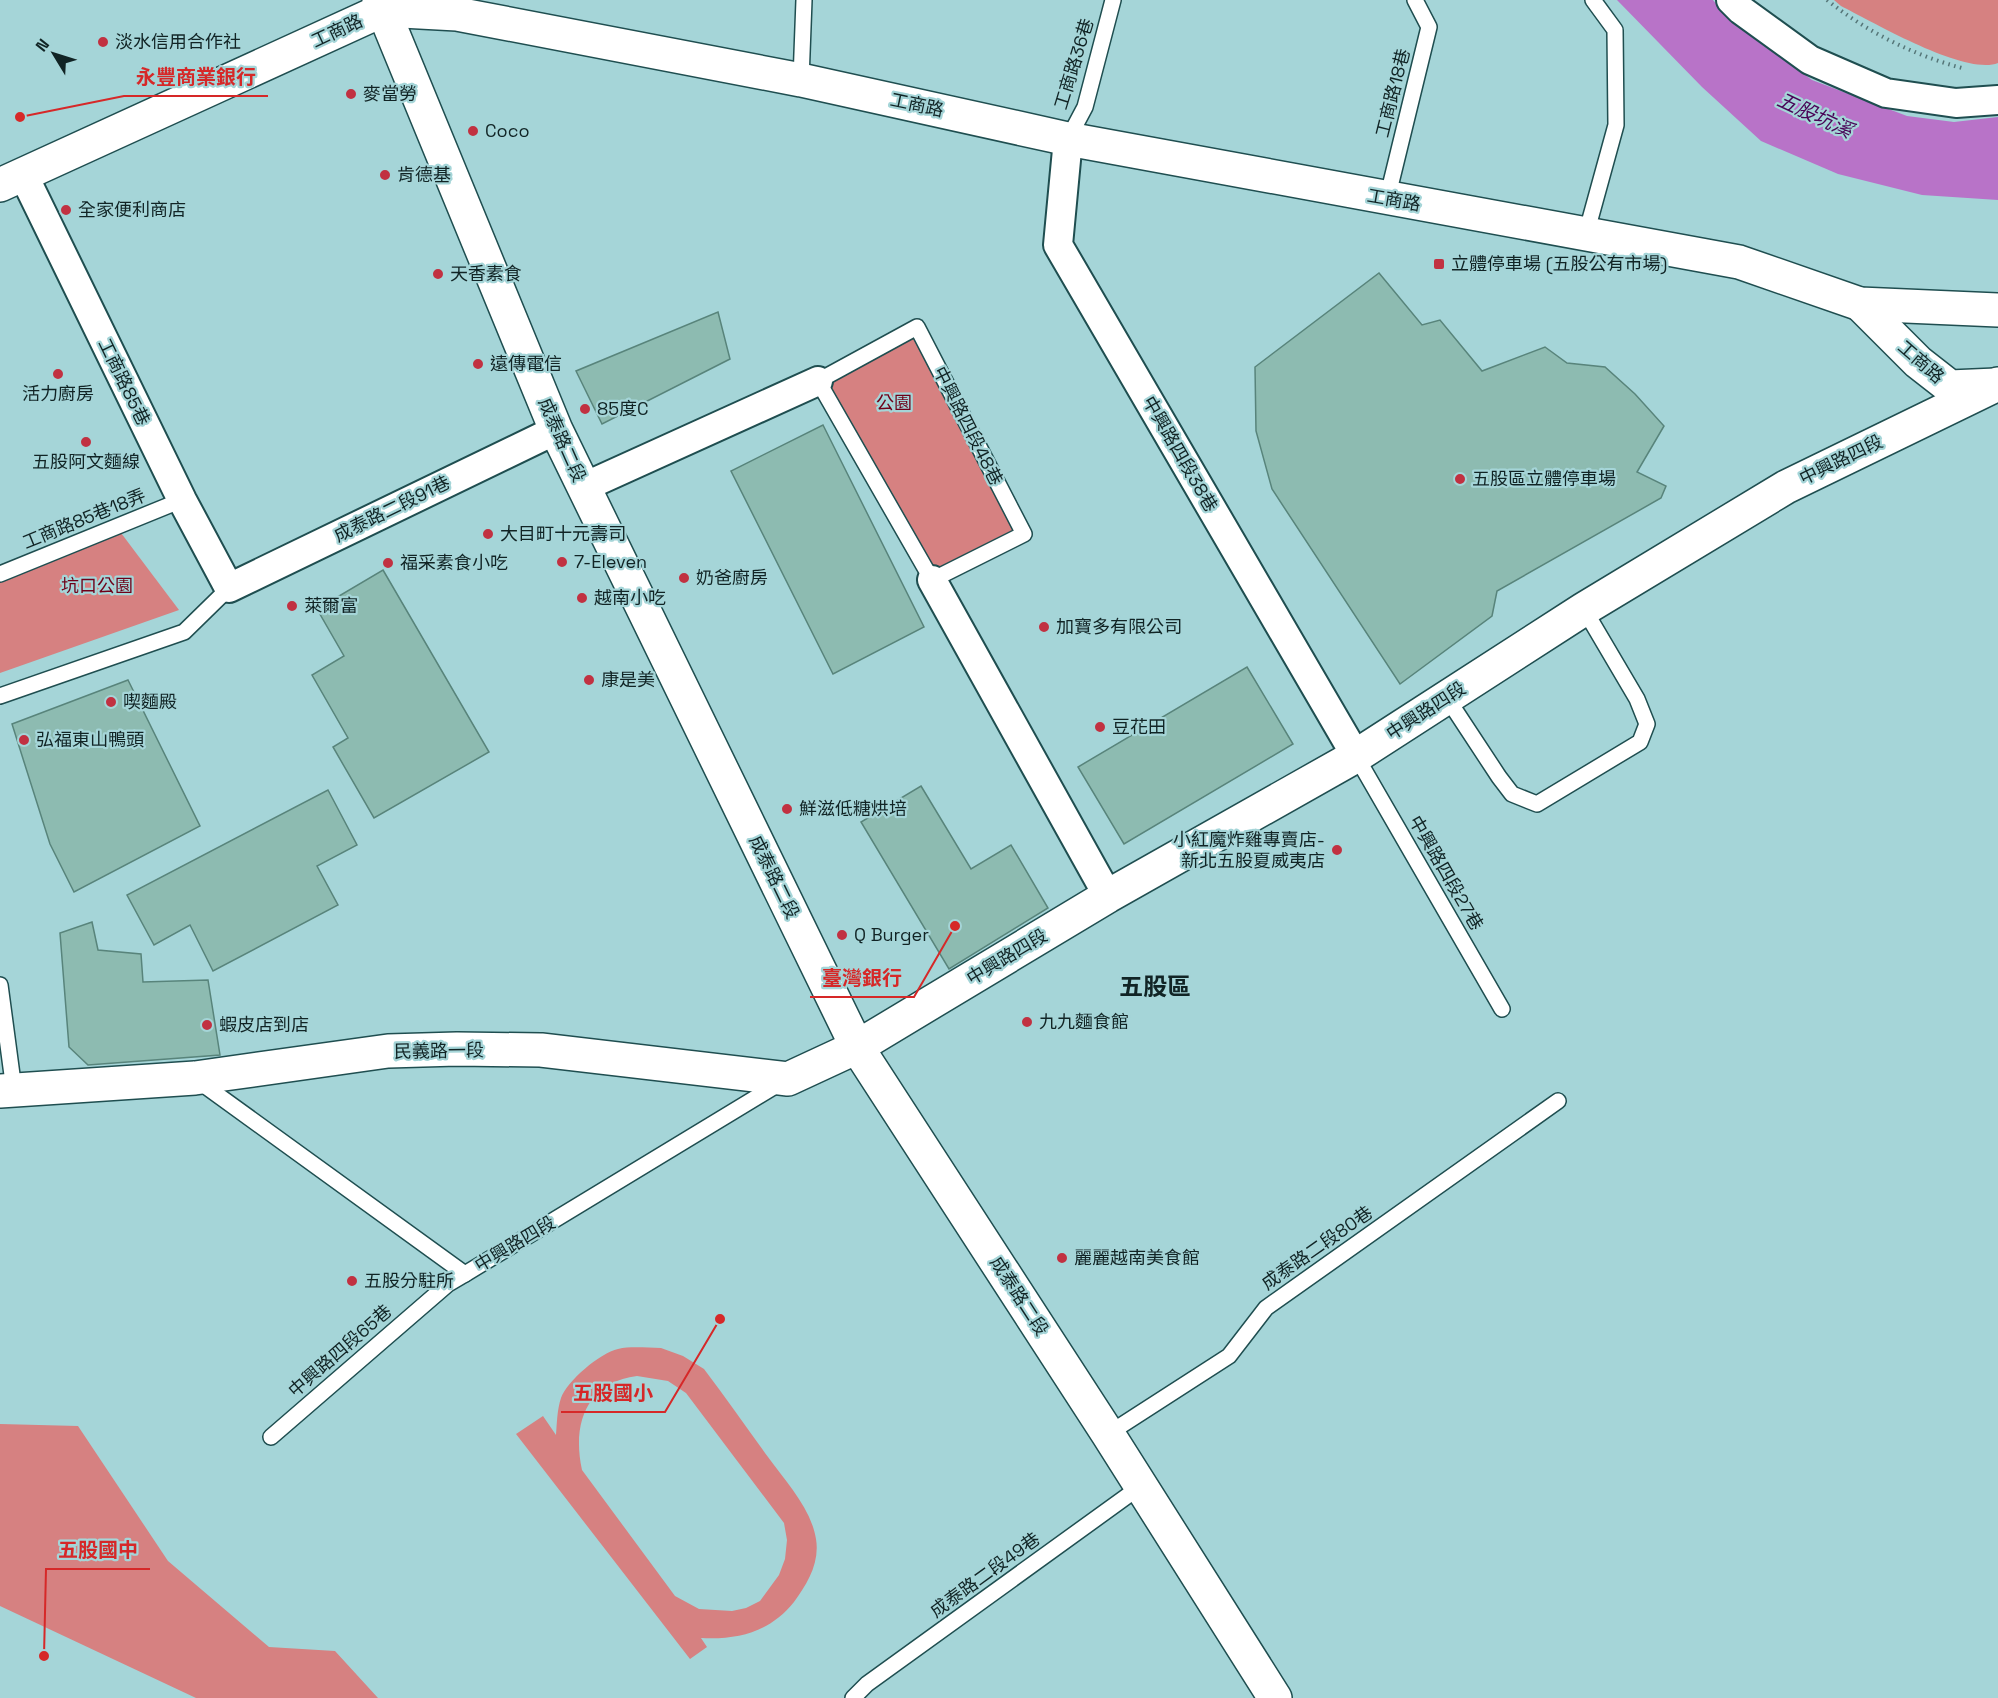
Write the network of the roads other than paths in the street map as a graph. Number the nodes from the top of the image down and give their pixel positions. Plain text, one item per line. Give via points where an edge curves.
1 (804, 0) edge
2 (1113, 0) edge
3 (1415, 0) edge
4 (1593, 0) edge
5 (1731, 0) edge
6 (381, 5) edge
7 (801, 80) junction
8 (1998, 100) edge
9 (1068, 139) junction
10 (12, 180) edge
11 (1388, 198) junction
12 (1586, 234) junction
13 (1860, 304) junction
14 (1998, 310) edge
15 (818, 381) junction
16 (1997, 384) edge
17 (556, 430) junction
18 (584, 487) junction
19 (182, 500) junction
20 (0, 574) edge
21 (932, 580) junction
22 (229, 588) junction
23 (1584, 609) junction
24 (0, 696) edge
25 (1447, 698) junction
26 (1356, 756) junction
27 (1108, 896) junction
28 (0, 985) edge
29 (1502, 1009) dead end
30 (857, 1047) junction
31 (195, 1078) junction
32 (788, 1079) junction
33 (7, 1091) edge
34 (1558, 1101) dead end
35 (465, 1274) junction
36 (1108, 1434) junction
37 (270, 1437) dead end
38 (1141, 1486) junction
39 (853, 1698) edge
40 (1275, 1698) edge

1 - 7 lane
2 - 9 lane, 工商路36巷 via 1085,107
3 - 11 lane, 工商路18巷 via 1430,27
4 - 12 lane via 1615,30 1616,125
5 - 8 street via 1810,60 1886,93 1956,103
6 - 7 main road, 工商路 via 457,14
6 - 10 main road, 工商路
6 - 17 main road, 成泰路二段
7 - 9 main road, 工商路
9 - 11 main road, 工商路
9 - 26 street, 中興路四段38巷 via 1058,245
10 - 19 street, 工商路85巷
11 - 12 main road, 工商路
12 - 13 main road, 工商路 via 1739,262
13 - 14 main road, 工商路
13 - 16 main road, 工商路 via 1918,362 1950,387
15 - 18 street, 中興路四段48巷
15 - 21 lane
15 - 21 lane, 中興路四段48巷 via 917,327 1024,534
16 - 23 main road, 中興路四段 via 1786,487
17 - 18 main road, 成泰路二段
17 - 22 street, 成泰路二段91巷
18 - 30 main road, 成泰路二段
19 - 20 lane, 工商路85巷18弄
19 - 22 street, 工商路85巷
21 - 27 street
22 - 24 lane via 184,632
23 - 25 main road, 中興路四段
23 - 25 lane via 1637,699 1647,724 1640,742 1537,804 1512,794
25 - 26 main road, 中興路四段
26 - 27 main road, 中興路四段
26 - 29 lane, 中興路四段27巷
27 - 30 main road, 中興路四段
28 - 33 lane, 民義路一段
30 - 32 main road
30 - 36 main road, 成泰路二段
31 - 32 main road, 民義路一段 via 388,1051 458,1049 541,1050
31 - 33 main road, 民義路一段
31 - 35 lane, 中興路四段
32 - 35 lane, 中興路四段
34 - 36 lane, 成泰路二段80巷 via 1266,1308 1228,1356
35 - 37 lane, 中興路四段65巷 via 448,1284
36 - 38 main road, 成泰路二段
38 - 39 lane, 成泰路二段49巷
38 - 40 main road, 成泰路二段

